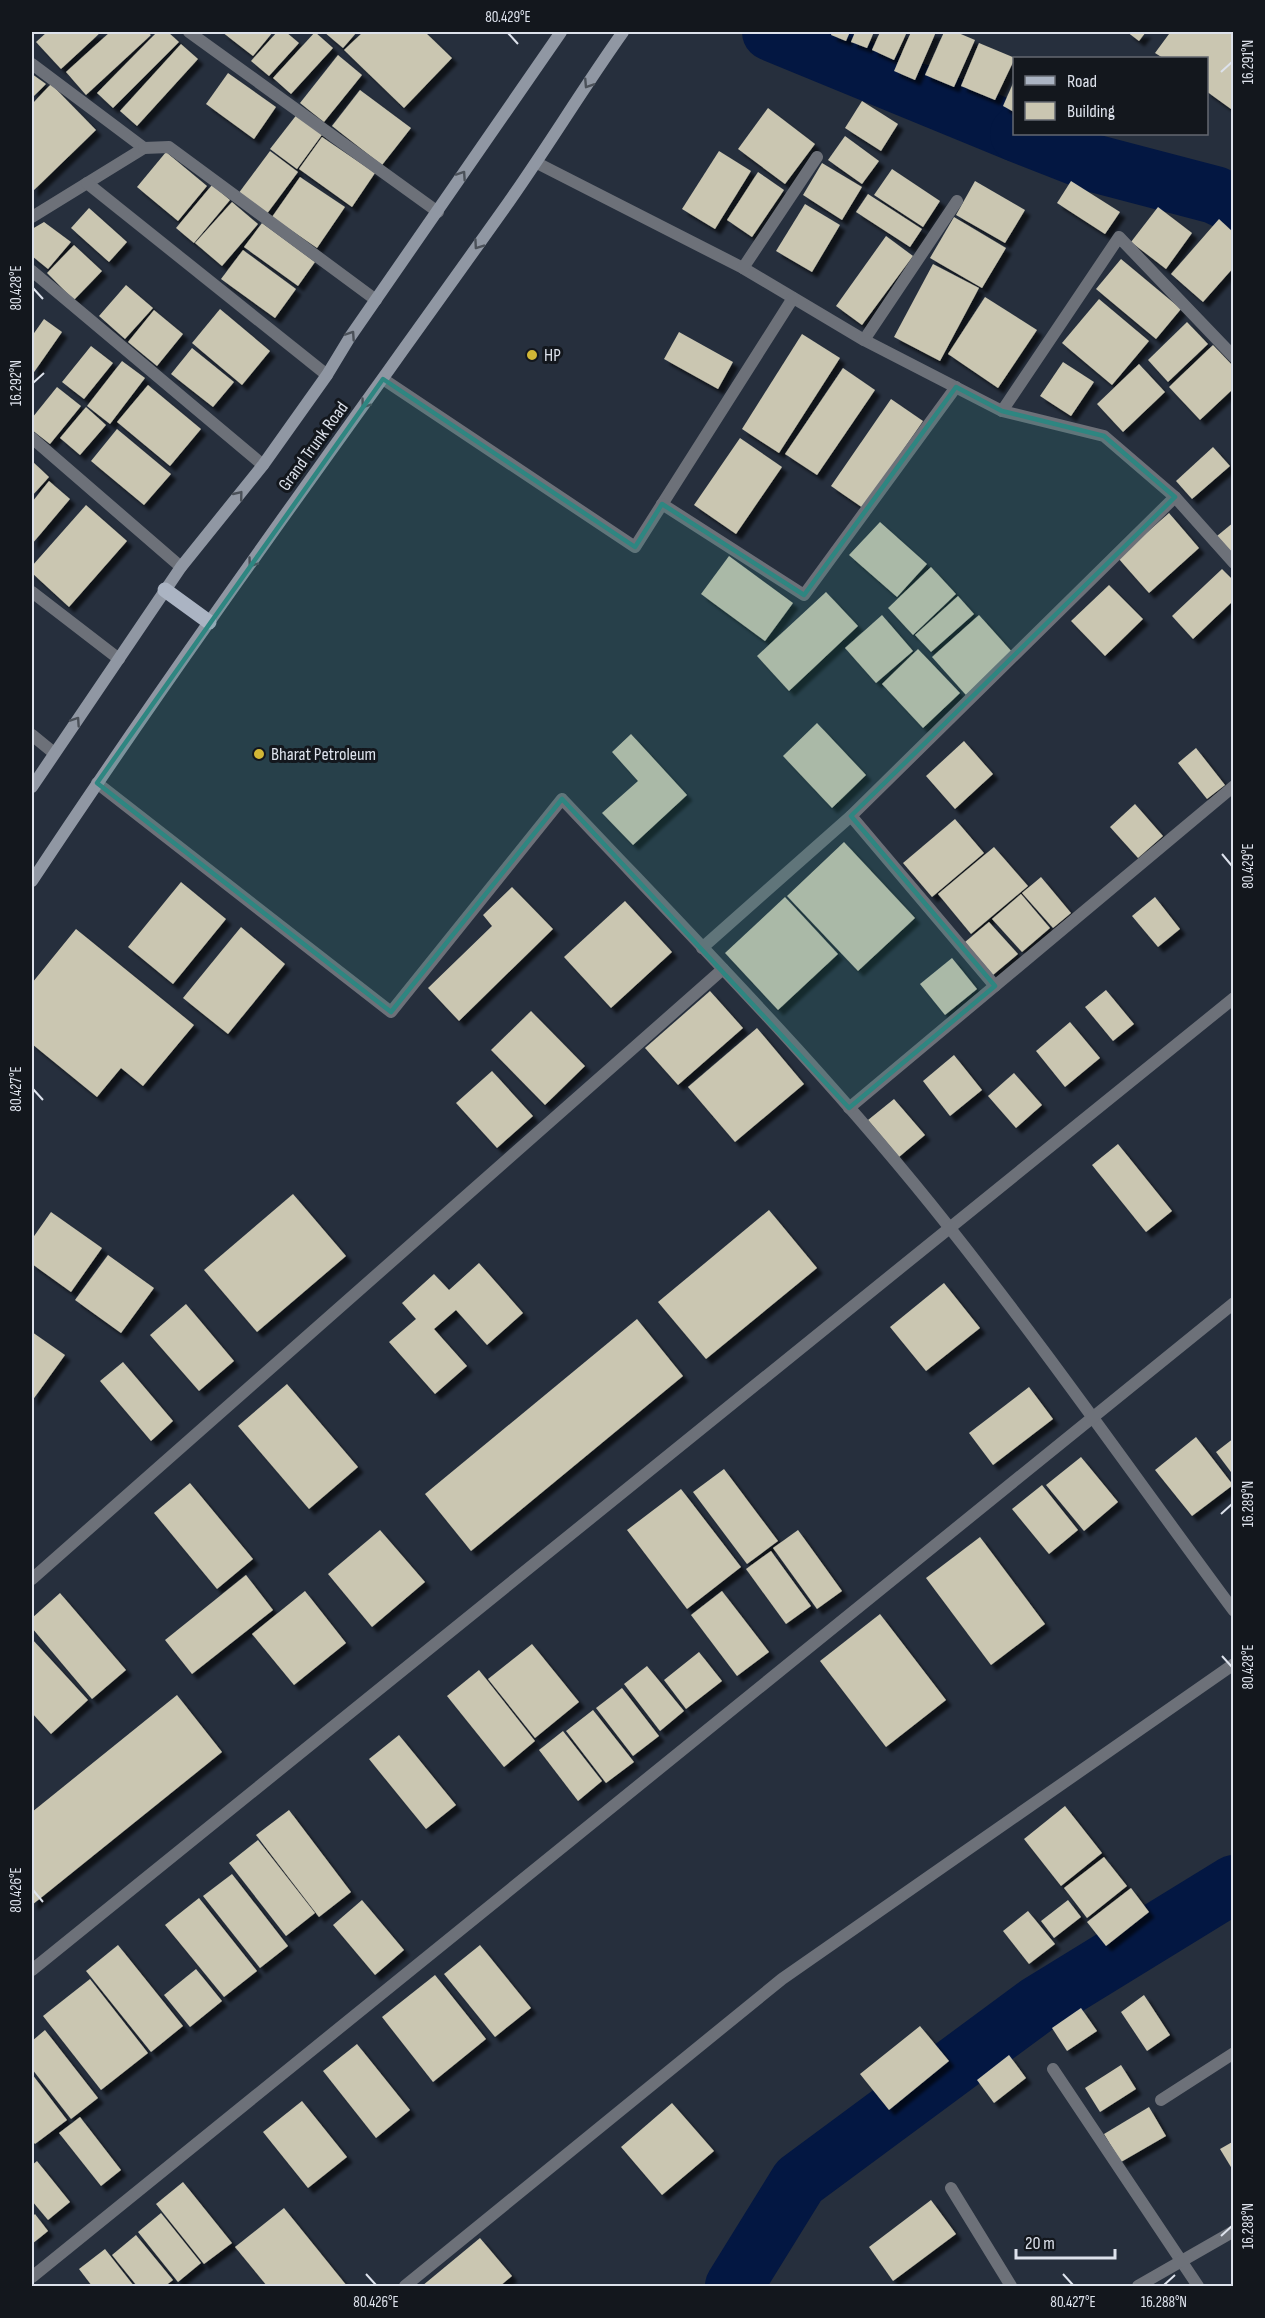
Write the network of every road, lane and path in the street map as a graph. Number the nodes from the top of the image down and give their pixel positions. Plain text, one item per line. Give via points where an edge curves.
1 (189, 32) edge
2 (561, 32) edge
3 (622, 33) edge
4 (32, 64) edge
5 (144, 148) junction
6 (817, 157) dead end
7 (537, 163) junction
8 (87, 183) junction
9 (957, 201) dead end
10 (438, 212) junction
11 (32, 217) edge
12 (743, 268) junction
13 (32, 271) edge
14 (793, 298) junction
15 (376, 300) junction
16 (864, 340) junction
17 (1233, 357) edge
18 (327, 375) junction
19 (383, 379) junction
20 (956, 387) junction
21 (1002, 411) junction
22 (32, 438) edge
23 (263, 465) junction
24 (1175, 497) junction
25 (663, 504) junction
26 (1233, 563) edge
27 (181, 567) junction
28 (165, 590) junction
29 (32, 592) edge
30 (209, 622) junction
31 (119, 659) junction
32 (32, 735) edge
33 (54, 753) junction
34 (97, 783) junction
35 (1233, 786) edge
36 (32, 787) edge
37 (851, 816) junction
38 (32, 881) edge
39 (702, 948) junction
40 (723, 969) junction
41 (995, 986) junction
42 (1233, 998) edge
43 (849, 1108) junction
44 (949, 1227) junction
45 (1233, 1304) edge
46 (1092, 1417) junction
47 (32, 1579) edge
48 (1233, 1611) edge
49 (1233, 1665) edge
50 (32, 1970) edge
51 (1233, 2053) edge
52 (1053, 2069) dead end
53 (1161, 2100) dead end
54 (951, 2188) dead end
55 (1233, 2231) edge
56 (1183, 2261) junction
57 (32, 2277) edge
58 (405, 2286) edge
59 (1011, 2286) edge
60 (1138, 2286) edge
61 (1198, 2286) edge

1 - 10 street
10 -> 2 main road, Grand Trunk Road
3 -> 7 main road, Grand Trunk Road
4 - 5 street
5 - 8 street
5 - 15 street via 168,147
6 - 12 street
7 - 12 street
7 -> 19 main road, Grand Trunk Road
8 - 11 street
8 - 18 street
9 - 16 street
10 - 15 main road, Grand Trunk Road
12 - 14 street
13 - 23 street
14 - 16 street
14 - 25 street
18 -> 15 main road, Grand Trunk Road
16 - 20 street
17 - 21 street via 1119,237
18 - 23 main road, Grand Trunk Road
19 - 25 street via 635,547
19 -> 30 main road, Grand Trunk Road
20 - 21 street
20 - 25 street via 804,595
21 - 24 street via 1104,436
22 - 27 street
27 -> 23 main road, Grand Trunk Road
24 - 26 street
24 - 37 street
27 - 28 main road, Grand Trunk Road
28 - 30 main road
28 - 31 main road, Grand Trunk Road
29 - 31 street
30 - 34 main road, Grand Trunk Road
33 -> 31 main road, Grand Trunk Road
32 - 33 street
33 - 36 main road, Grand Trunk Road
34 - 38 main road, Grand Trunk Road
34 - 39 street via 391,1012 562,799
35 - 41 street
37 - 39 street
37 - 41 street
39 - 40 street
40 - 43 street
40 - 47 street
41 - 43 street
42 - 44 street
43 - 44 street
44 - 46 street
44 - 50 street
45 - 46 street
46 - 48 street
46 - 57 street
49 - 58 street via 782,1979
51 - 53 street
52 - 56 street
54 - 59 street
55 - 56 street
56 - 60 street
56 - 61 street

